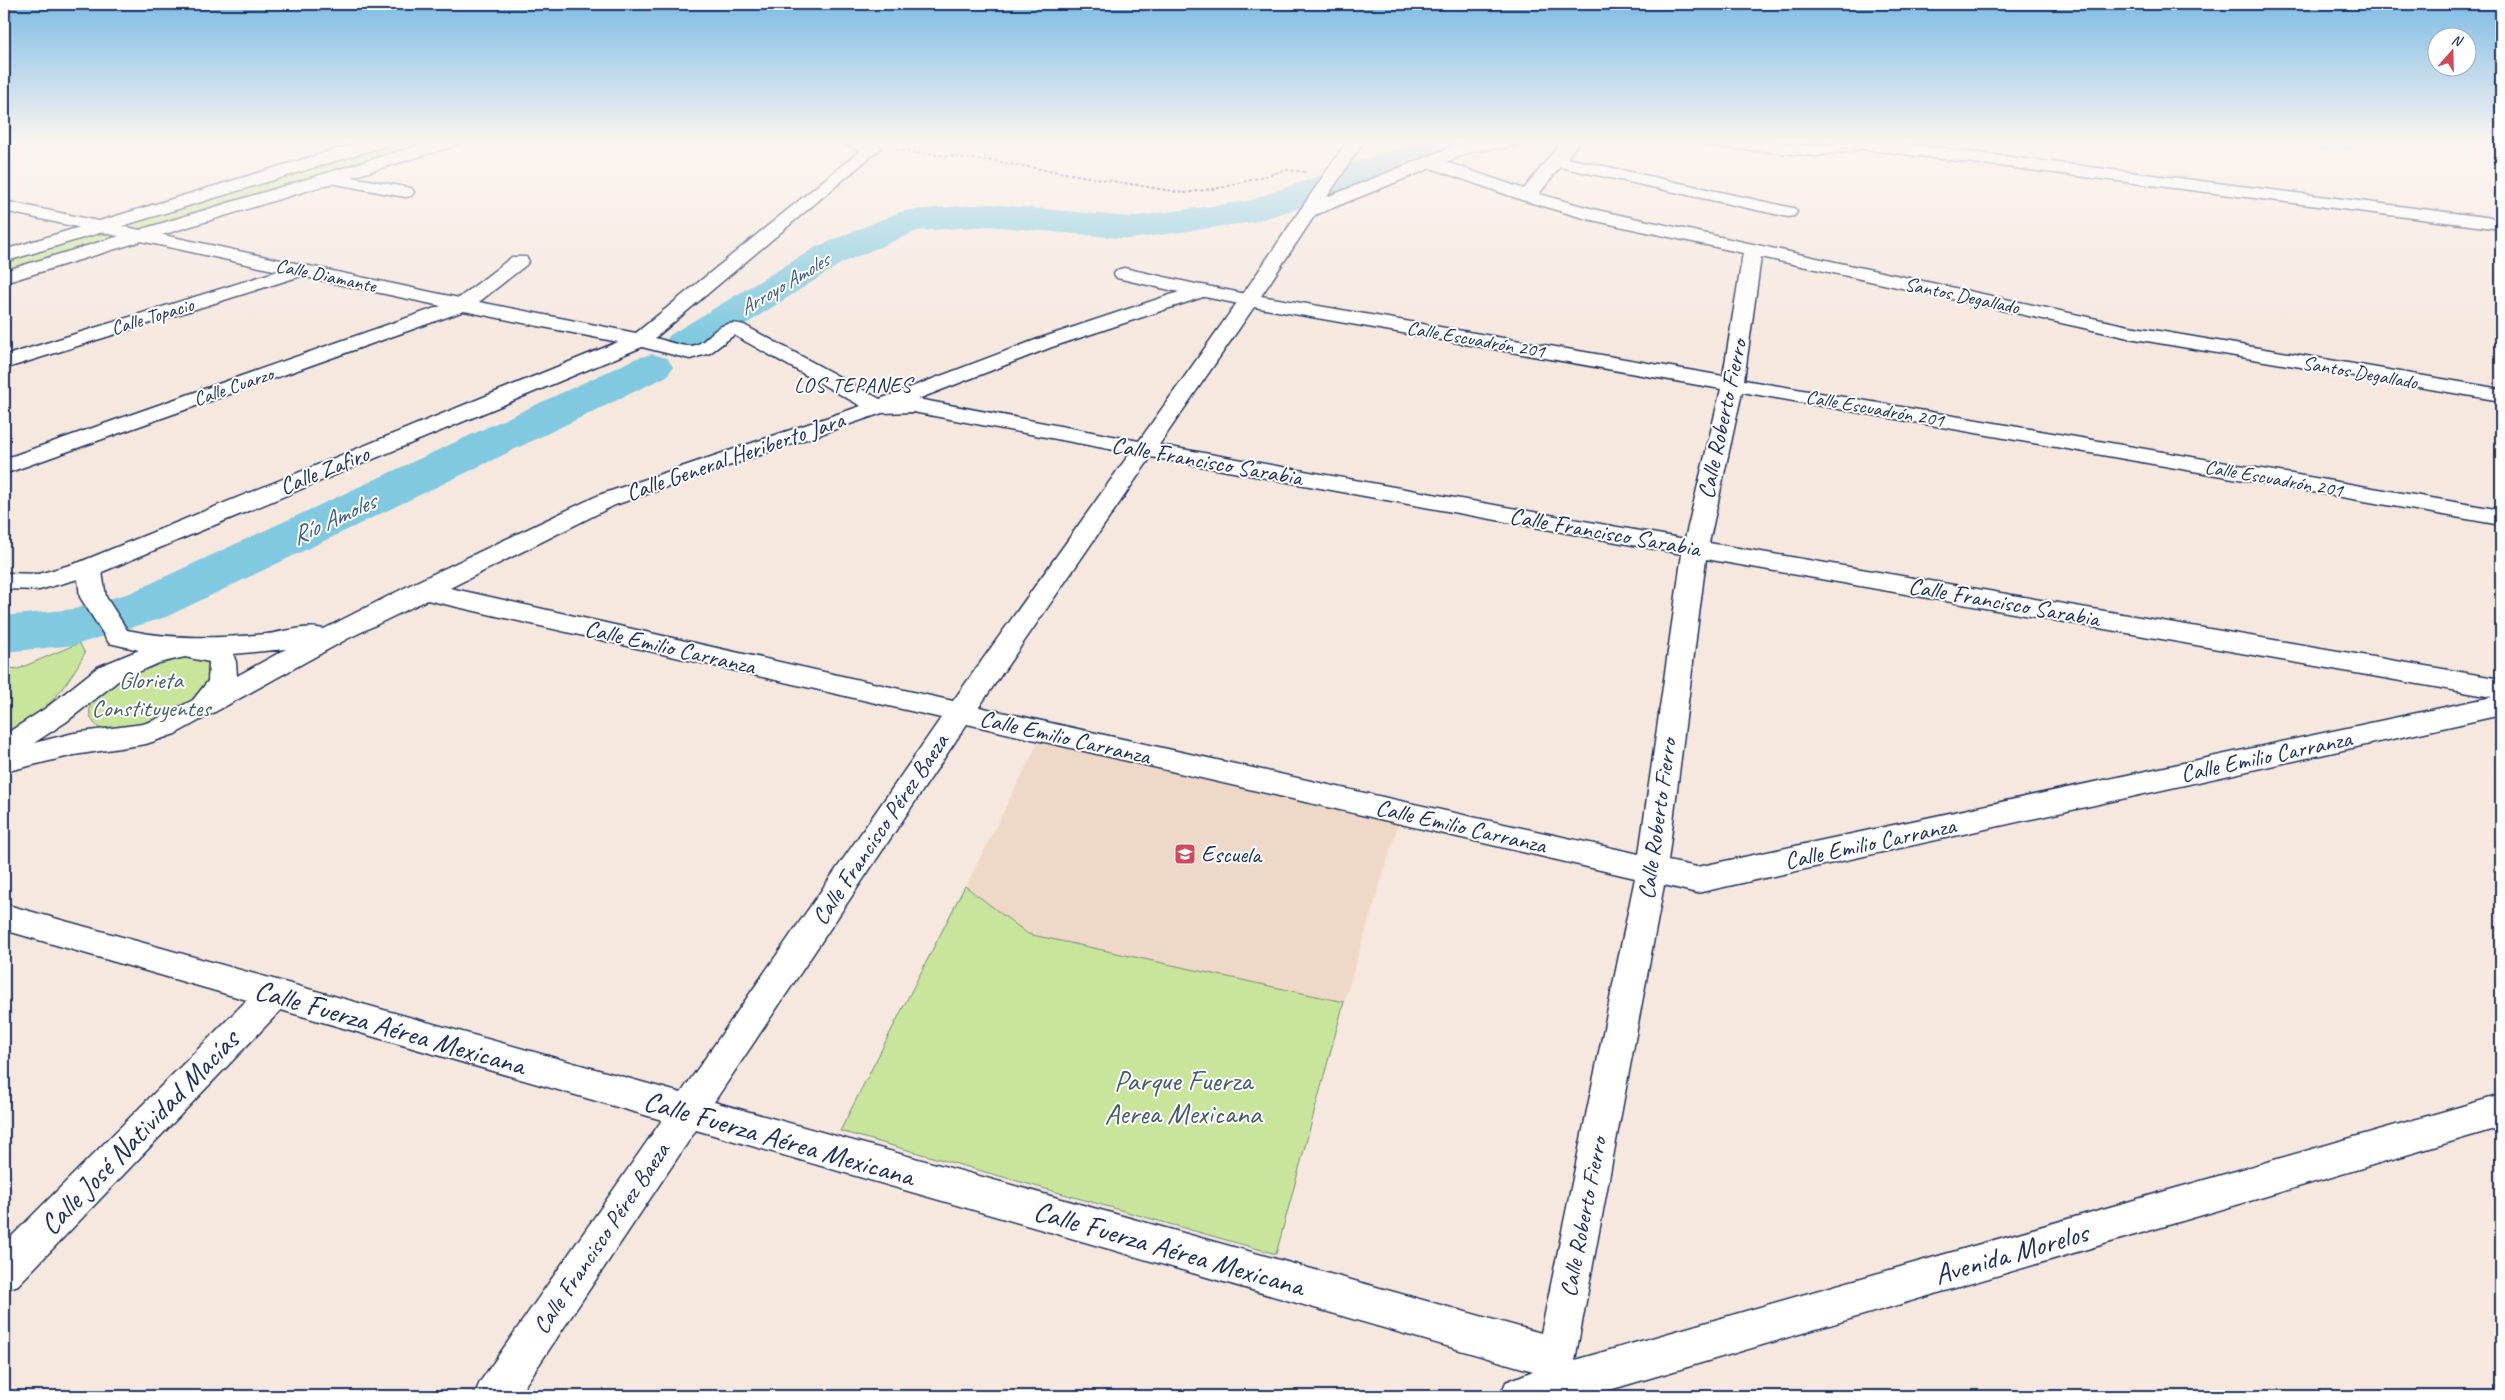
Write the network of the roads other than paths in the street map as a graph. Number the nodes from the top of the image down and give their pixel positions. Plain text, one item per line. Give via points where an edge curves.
1 (5, 206) edge
2 (169, 206) edge
3 (236, 206) edge
4 (804, 206) edge
5 (1312, 206) edge
6 (1317, 206) edge
7 (1563, 206) edge
8 (1762, 206) edge
9 (2360, 206) edge
10 (1310, 209) junction
11 (1788, 212) dead end
12 (2501, 224) edge
13 (98, 228) junction
14 (138, 236) junction
15 (1754, 249) junction
16 (4, 256) edge
17 (519, 261) dead end
18 (301, 270) junction
19 (1124, 274) dead end
20 (4, 278) edge
21 (1202, 291) junction
22 (1250, 300) junction
23 (463, 305) junction
24 (645, 341) junction
25 (4, 363) edge
26 (1733, 383) junction
27 (2501, 395) edge
28 (879, 407) junction
29 (1144, 450) junction
30 (4, 467) edge
31 (2501, 518) edge
32 (1695, 549) junction
33 (89, 568) junction
34 (4, 581) edge
35 (421, 590) junction
36 (115, 633) junction
37 (338, 633) junction
38 (189, 647) junction
39 (99, 681) junction
40 (2501, 689) edge
41 (2501, 705) edge
42 (192, 713) junction
43 (959, 714) junction
44 (114, 738) junction
45 (4, 749) edge
46 (4, 760) edge
47 (1652, 869) junction
48 (4, 917) edge
49 (275, 994) junction
50 (2501, 1111) edge
51 (687, 1112) junction
52 (4, 1271) edge
53 (1543, 1384) edge
54 (494, 1396) edge

1 - 13 street, Calle Diamante
2 - 13 street
3 - 14 street
4 - 24 street, Calle Zafiro
5 - 10 street, Calle Francisco Pérez Baeza
6 - 10 street
7 - 15 street, Santos Degallado
8 - 11 street
9 - 12 street
10 - 22 street, Calle Francisco Pérez Baeza
13 - 14 street, Calle Diamante
13 - 16 street
14 - 18 street, Calle Diamante
14 - 20 street
15 - 26 street, Calle Roberto Fierro
15 - 27 street, Santos Degallado via 2129,332
17 - 23 street
18 - 23 street, Calle Diamante
18 - 25 street, Calle Topacio
19 - 21 street, Calle Escuadrón 201
21 - 22 street, Calle Escuadrón 201
21 - 28 street, Calle General Heriberto Jara via 1045,343
22 - 26 street, Calle Escuadrón 201
22 - 29 street, Calle Francisco Pérez Baeza
23 - 24 street, Calle Diamante
23 - 30 street, Calle Cuarzo
24 - 28 street, Calle Diamante via 690,353 702,349 727,330 737,329
24 - 33 street, Calle Zafiro
26 - 31 street, Calle Escuadrón 201
26 - 32 street, Calle Roberto Fierro
28 - 29 street, Calle Francisco Sarabia via 913,405
28 - 35 street, Calle General Heriberto Jara via 607,500
29 - 32 street, Calle Francisco Sarabia
29 - 43 street, Calle Francisco Pérez Baeza
32 - 40 street, Calle Francisco Sarabia
32 - 47 street, Calle Roberto Fierro
33 - 34 street, Calle Zafiro via 39,582
33 - 36 street via 93,597
35 - 37 street, Calle General Heriberto Jara
35 - 43 street, Calle Emilio Carranza
36 - 38 street via 146,644
36 - 39 street
37 - 38 street, Calle General Heriberto Jara via 268,643
37 - 42 street, Calle General Heriberto Jara
38 - 39 street, Calle General Heriberto Jara via 153,654
38 - 42 street via 220,655 224,662 220,687
39 - 44 street via 80,707 80,721 89,731
39 - 45 street, Calle General Heriberto Jara via 56,715
41 - 47 street, Calle Emilio Carranza via 1697,880
42 - 44 street, Calle General Heriberto Jara via 146,734
43 - 47 street, Calle Emilio Carranza
43 - 51 street, Calle Francisco Pérez Baeza
44 - 46 street, Calle General Heriberto Jara
47 - 53 street, Calle Roberto Fierro
48 - 49 street, Calle Fuerza Aérea Mexicana
49 - 51 street, Calle Fuerza Aérea Mexicana
49 - 52 street, Calle José Natividad Macías
50 - 53 street, Avenida Morelos
51 - 53 street, Calle Fuerza Aérea Mexicana
51 - 54 street, Calle Francisco Pérez Baeza

